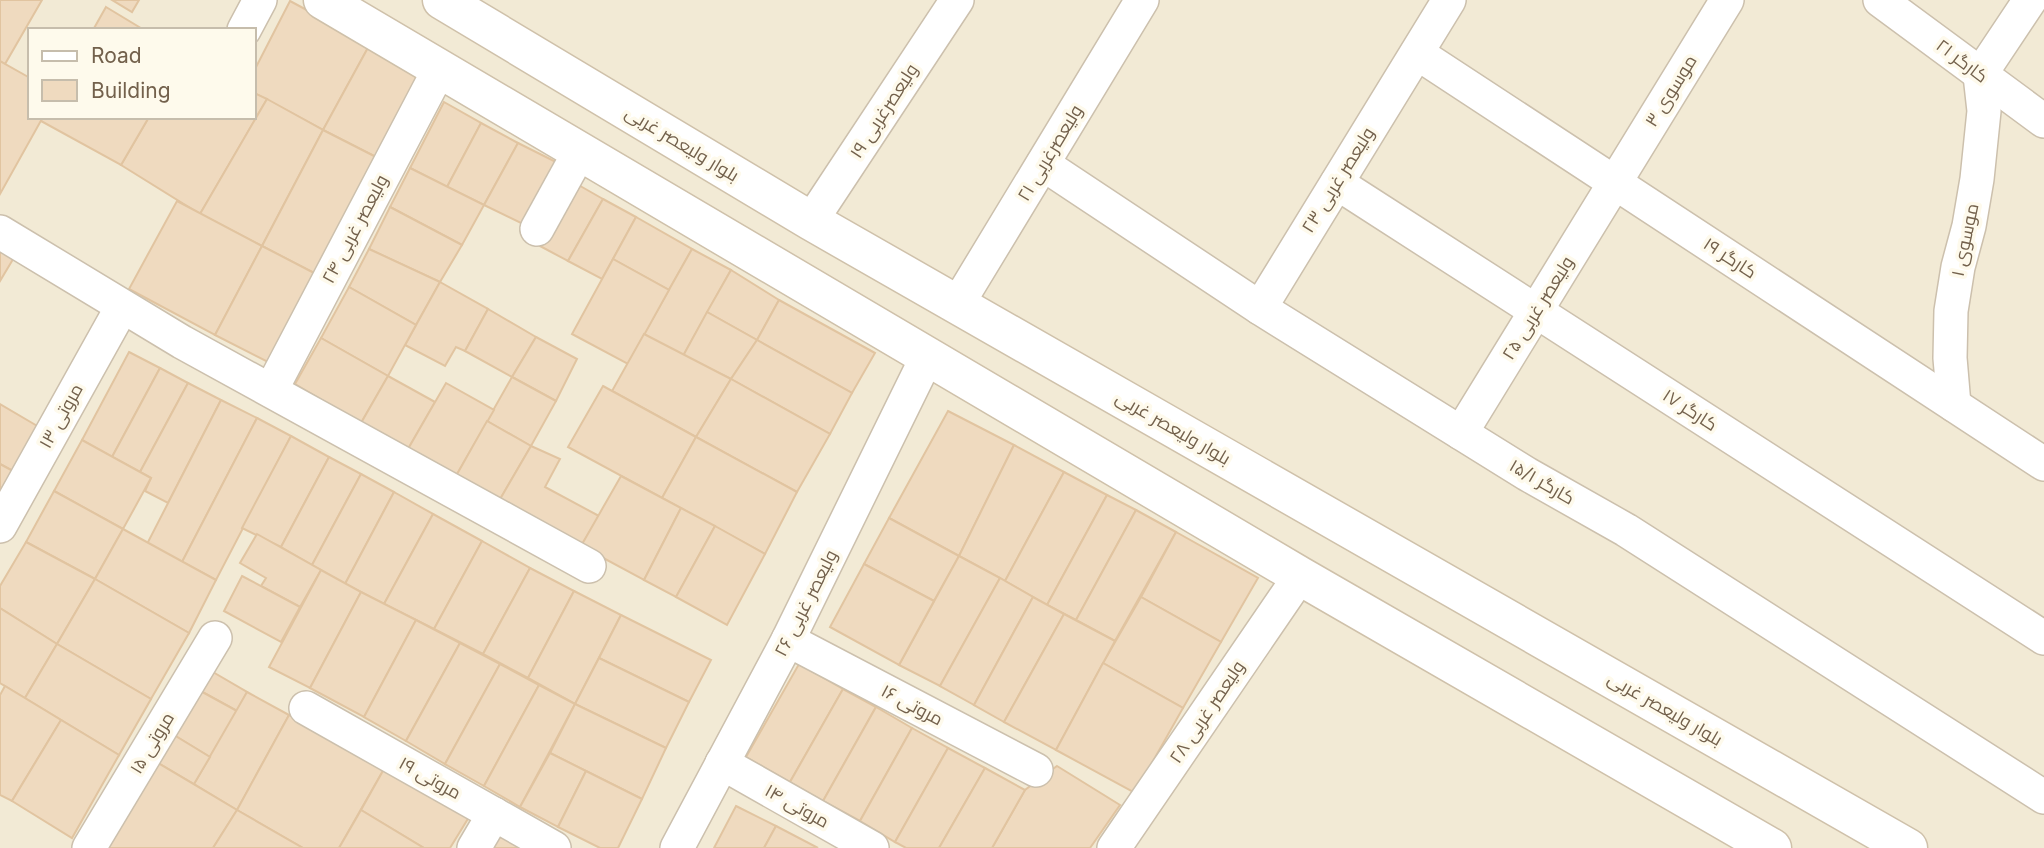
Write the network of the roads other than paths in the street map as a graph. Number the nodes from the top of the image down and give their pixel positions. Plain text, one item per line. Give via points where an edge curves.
1 (260, 0) edge
2 (323, 0) edge
3 (442, 0) edge
4 (957, 0) edge
5 (1142, 0) edge
6 (1448, 0) edge
7 (1727, 0) edge
8 (1880, 0) edge
9 (2030, 0) edge
10 (245, 28) edge
11 (1417, 53) junction
12 (440, 68) junction
13 (1980, 75) junction
14 (2044, 121) edge
15 (580, 151) junction
16 (1043, 164) junction
17 (1615, 182) junction
18 (1337, 183) junction
19 (811, 222) junction
20 (537, 229) dead end
21 (0, 232) edge
22 (957, 305) junction
23 (122, 307) junction
24 (1260, 307) junction
25 (1536, 311) junction
26 (928, 355) junction
27 (271, 390) junction
28 (1954, 405) junction
29 (1461, 433) junction
30 (2044, 464) edge
31 (0, 526) edge
32 (589, 566) dead end
33 (1300, 576) junction
34 (215, 638) dead end
35 (2044, 638) edge
36 (788, 640) junction
37 (306, 708) dead end
38 (722, 763) junction
39 (1036, 770) dead end
40 (2044, 797) edge
41 (494, 814) junction
42 (89, 848) edge
43 (474, 848) edge
44 (554, 848) edge
45 (677, 848) edge
46 (872, 848) edge
47 (1114, 848) edge
48 (1772, 848) edge
49 (1908, 848) edge

1 - 10 street
2 - 12 street
3 - 19 street, بلوار ولیعصر غربی
4 - 19 street, ولیعصرغربی ۱۹
5 - 16 street, ولیعصرغربی ۲۱
6 - 11 street, ولیعصر غربی ۲۳
7 - 17 street, موسوی ۳
8 - 13 street, کارگر ۲۱
9 - 13 street
11 - 17 street, کارگر ۱۹
11 - 18 street, ولیعصر غربی ۲۳
12 - 15 street
12 - 27 street, ولیعصر غربی ۲۴
13 - 14 street, کارگر ۲۱
13 - 28 street, موسوی ۱ via 1984,111 1977,179 1951,310
15 - 20 street
15 - 26 street
16 - 22 street, ولیعصرغربی ۲۱
16 - 24 street, کارگر ۱۵/۱
17 - 25 street, ولیعصر غربی ۲۵
17 - 28 street, کارگر ۱۹
18 - 24 street, ولیعصر غربی ۲۳
18 - 25 street, کارگر ۱۷
19 - 22 street, بلوار ولیعصر غربی
21 - 23 street
22 - 26 street
22 - 49 street, بلوار ولیعصر غربی
23 - 27 street
23 - 31 street, مروتی ۱۳
24 - 29 street, کارگر ۱۵/۱
25 - 29 street, ولیعصر غربی ۲۵
25 - 35 street, کارگر ۱۷
26 - 33 street
26 - 36 street, ولیعصر غربی ۲۶
27 - 32 street
28 - 30 street, کارگر ۱۹
29 - 40 street, کارگر ۱۵/۱ via 1626,530
33 - 47 street, ولیعصر غربی ۲۸
33 - 48 street
34 - 42 street, مروتی ۱۵
36 - 38 street, ولیعصر غربی ۲۶
36 - 39 street, مروتی ۱۶
37 - 41 street, مروتی ۱۹
38 - 45 street, ولیعصر غربی ۲۶
38 - 46 street, مروتی ۱۴
41 - 43 street
41 - 44 street, مروتی ۱۹

